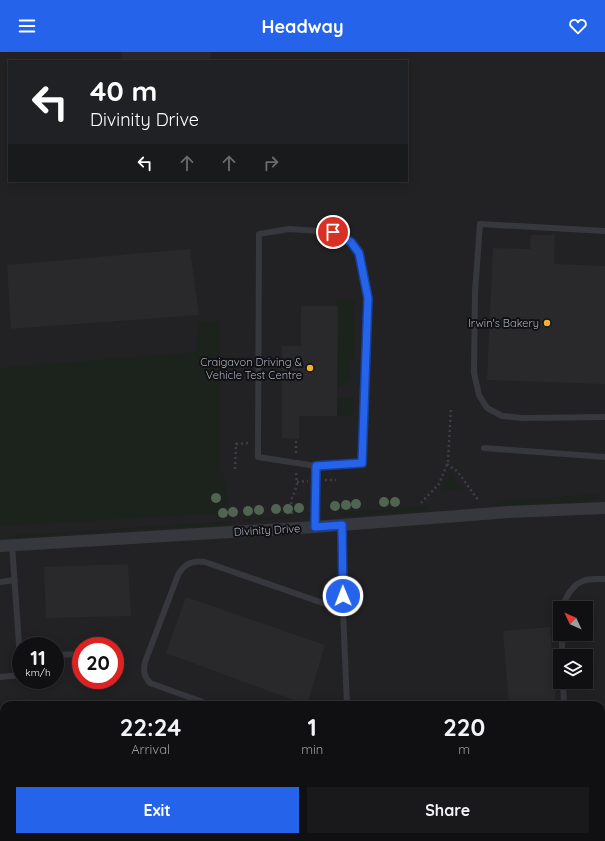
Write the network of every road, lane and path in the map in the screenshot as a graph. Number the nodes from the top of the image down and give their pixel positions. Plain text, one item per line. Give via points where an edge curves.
1 (605, 231) edge
2 (450, 407) dead end
3 (605, 417) edge
4 (296, 441) dead end
5 (258, 443) junction
6 (484, 448) dead end
7 (605, 457) edge
8 (296, 463) junction
9 (447, 464) junction
10 (316, 466) junction
11 (235, 469) dead end
12 (478, 500) dead end
13 (421, 502) dead end
14 (605, 508) edge
15 (292, 514) dead end
16 (342, 525) junction
17 (315, 527) junction
18 (12, 545) junction
19 (0, 546) edge
20 (605, 579) edge
21 (15, 580) junction
22 (0, 582) edge
23 (565, 601) edge
24 (343, 610) junction
25 (19, 637) edge
26 (12, 675) edge
27 (0, 677) edge
28 (563, 689) edge
29 (200, 701) edge
30 (347, 701) edge
31 (564, 701) edge

1 - 3 lane via 480,224 475,292 474,374 478,395 487,408 502,416
2 - 9 path
4 - 8 path
5 - 8 lane via 258,457
5 - 10 lane via 259,234 289,229 333,232 351,242 359,253 368,298 362,463
5 - 11 path via 236,444
6 - 7 lane
8 - 10 lane
8 - 15 path via 297,485 291,501
9 - 12 path via 458,472
9 - 13 path via 438,484
10 - 17 lane
14 - 16 street, Divinity Drive via 509,512
16 - 17 street, Divinity Drive
16 - 24 lane
17 - 18 street, Divinity Drive
18 - 19 street, Divinity Drive
18 - 21 lane
20 - 23 lane via 582,581 573,587
21 - 22 lane
21 - 25 lane
24 - 29 lane via 204,562 197,561 186,565 178,575 143,670 150,683
24 - 30 lane
26 - 27 lane
28 - 31 lane

